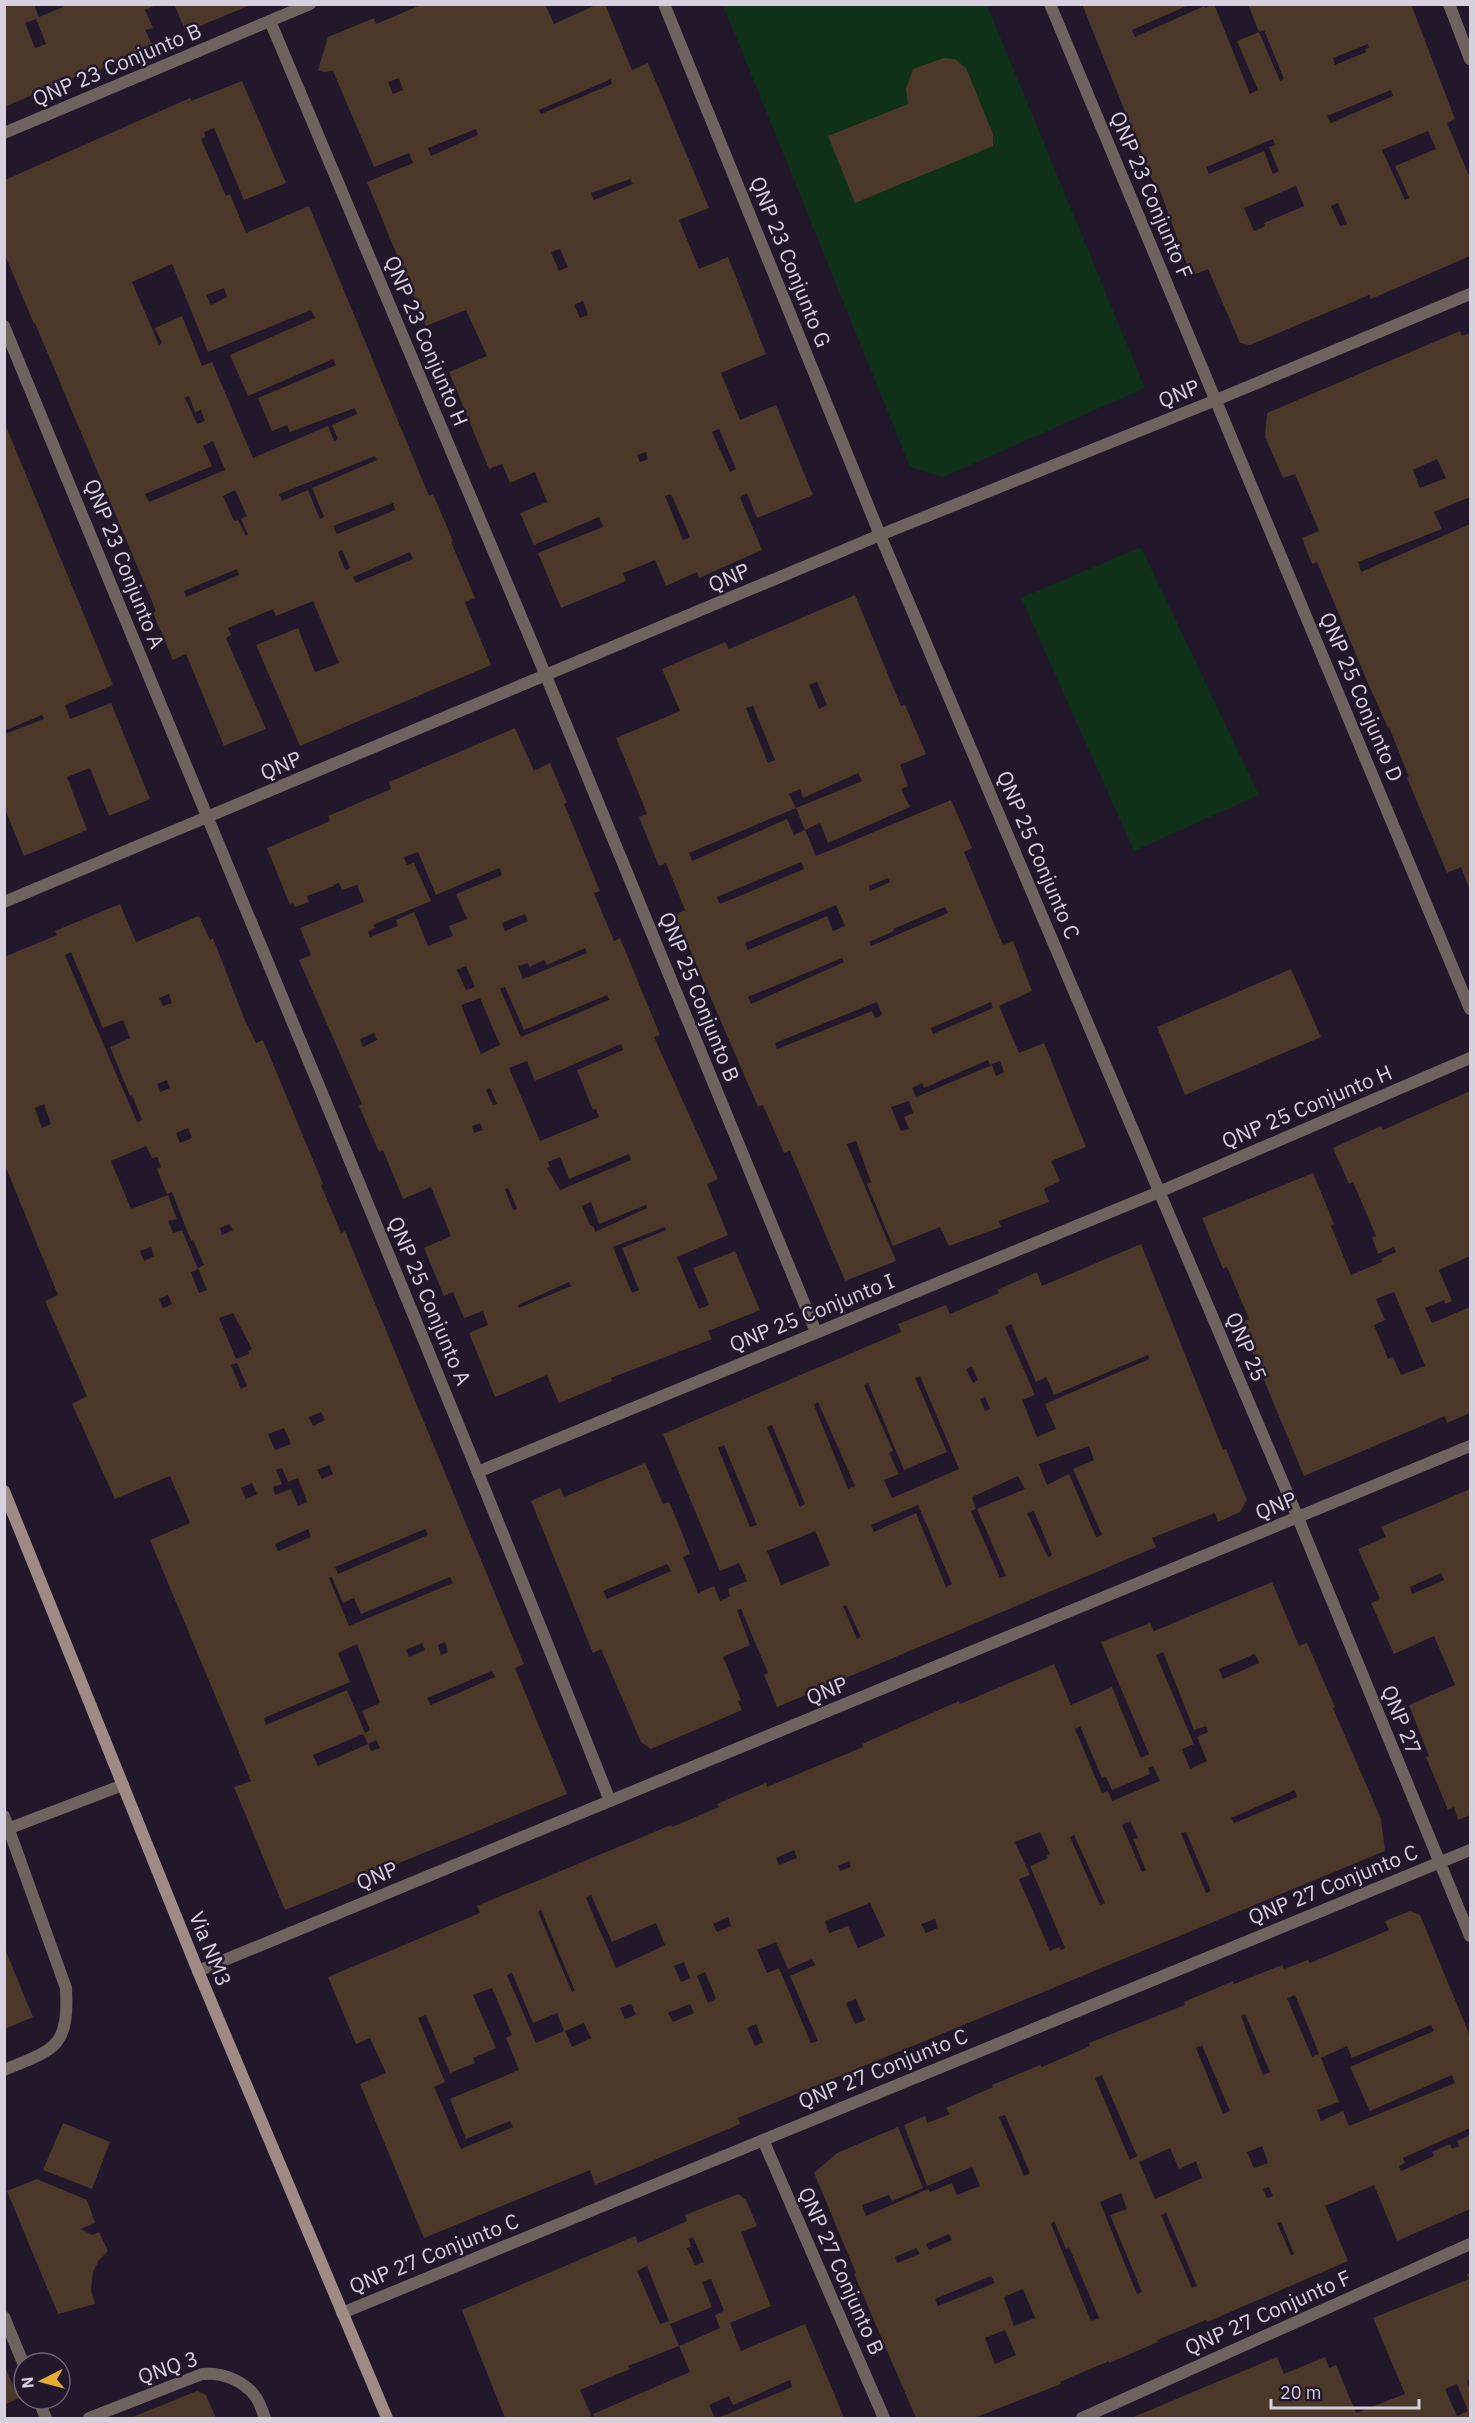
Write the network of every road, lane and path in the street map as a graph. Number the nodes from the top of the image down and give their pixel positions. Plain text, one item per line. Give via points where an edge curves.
1 (310, 4) edge
2 (664, 4) edge
3 (1050, 4) edge
4 (1449, 4) edge
5 (270, 21) junction
6 (1470, 59) edge
7 (4, 133) edge
8 (1470, 294) edge
9 (4, 326) edge
10 (1216, 400) junction
11 (880, 535) junction
12 (546, 676) junction
13 (207, 818) junction
14 (4, 902) edge
15 (1470, 1009) edge
16 (1470, 1058) edge
17 (1159, 1191) junction
18 (816, 1332) junction
19 (1470, 1446) edge
20 (480, 1471) junction
21 (4, 1491) edge
22 (1298, 1518) junction
23 (123, 1785) junction
24 (610, 1801) junction
25 (4, 1816) edge
26 (10, 1828) junction
27 (1470, 1850) edge
28 (1439, 1863) junction
29 (1470, 1936) edge
30 (198, 1971) junction
31 (4, 2070) edge
32 (763, 2140) junction
33 (1470, 2244) edge
34 (342, 2313) junction
35 (4, 2317) edge
36 (18, 2351) edge
37 (89, 2418) edge
38 (265, 2418) edge
39 (387, 2418) edge
40 (884, 2418) edge
41 (1082, 2418) edge

1 - 5 street, QNP 23 Conjunto B
2 - 11 street, QNP 23 Conjunto G
3 - 10 street, QNP 23 Conjunto F
4 - 6 street
5 - 7 street, QNP 23 Conjunto B
5 - 12 street, QNP 23 Conjunto H
8 - 10 street, QNP
9 - 13 street, QNP 23 Conjunto A
10 - 11 street, QNP
10 - 15 street, QNP 25 Conjunto D
11 - 12 street, QNP
11 - 17 street, QNP 25 Conjunto C
12 - 13 street, QNP
12 - 18 street, QNP 25 Conjunto B
13 - 14 street, QNP
13 - 20 street, QNP 25 Conjunto A
16 - 17 street, QNP 25 Conjunto H
17 - 18 street, QNP 25 Conjunto I
17 - 22 street, QNP 25
18 - 20 street, QNP 25 Conjunto I
19 - 22 street, QNP
20 - 24 street, QNP 25 Conjunto A
21 - 23 main road, Via NM3
22 - 24 street, QNP
22 - 28 street, QNP 27
23 - 26 street
23 - 30 main road, Via NM3
24 - 30 street, QNP
25 - 26 street
26 - 31 street via 66,1988 67,2014 64,2034 49,2051
27 - 28 street, QNP 27 Conjunto C
28 - 29 street, QNP 27
28 - 32 street, QNP 27 Conjunto C
30 - 34 main road, Via NM3
32 - 34 street, QNP 27 Conjunto C
32 - 40 street, QNP 27 Conjunto B
33 - 41 street, QNP 27 Conjunto F
34 - 39 main road, Via NM3
35 - 36 street
37 - 38 street, QNQ 3 via 202,2374 216,2373 244,2386 256,2397

